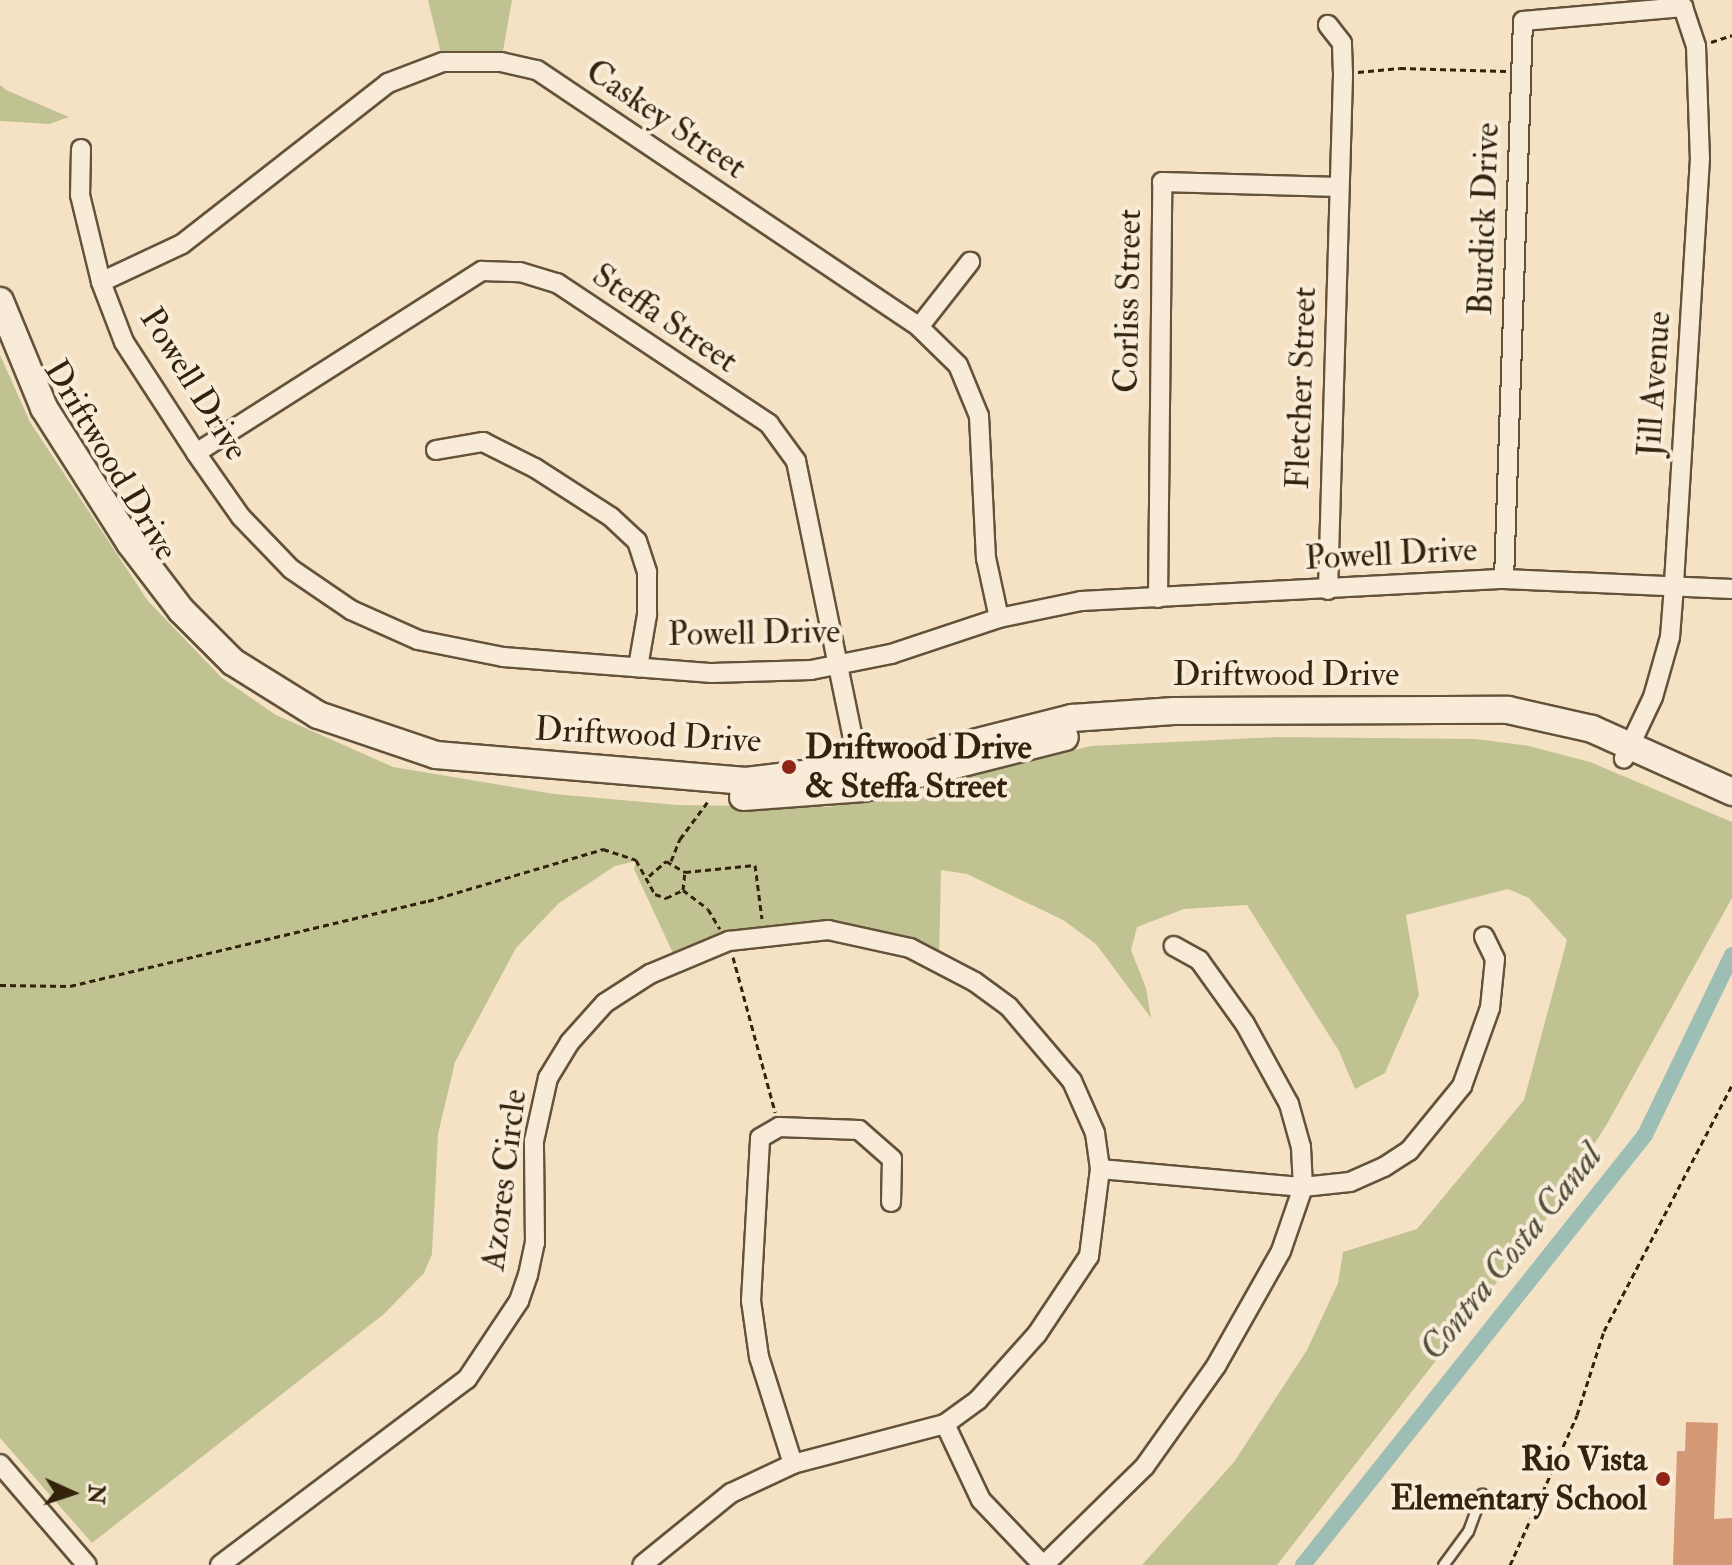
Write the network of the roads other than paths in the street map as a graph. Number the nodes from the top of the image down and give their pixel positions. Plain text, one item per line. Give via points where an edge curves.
1 (1683, 7) joint
2 (1328, 25) dead end
3 (81, 149) dead end
4 (1339, 187) junction
5 (970, 262) dead end
6 (101, 282) junction
7 (0, 301) edge
8 (919, 327) junction
9 (0, 334) edge
10 (436, 450) dead end
11 (196, 453) junction
12 (1504, 579) junction
13 (1674, 586) junction
14 (1732, 589) edge
15 (1328, 590) junction
16 (1158, 598) junction
17 (999, 618) junction
18 (638, 667) junction
19 (838, 667) junction
20 (1626, 752) junction
21 (860, 778) junction
22 (1732, 792) edge
23 (1732, 810) edge
24 (1484, 936) dead end
25 (1174, 946) dead end
26 (1100, 1169) junction
27 (1303, 1187) junction
28 (891, 1202) dead end
29 (945, 1424) junction
30 (0, 1464) edge
31 (793, 1464) junction
32 (1482, 1493) dead end
33 (87, 1565) edge
34 (220, 1565) edge
35 (642, 1565) edge
36 (1043, 1565) edge
37 (1443, 1565) edge

1 - 12 street, Burdick Drive via 1523,21
1 - 13 street, Jill Avenue via 1696,46 1700,158
2 - 4 street, Fletcher Street via 1342,43
3 - 6 street, Powell Drive via 80,195
4 - 15 street, Fletcher Street
4 - 16 street, Corliss Street via 1162,182
5 - 8 street
6 - 8 street, Caskey Street via 182,244 388,83 443,62 501,62 537,70
6 - 11 street, Powell Drive via 124,342
7 - 21 street, Driftwood Drive via 44,408 130,543 181,610 233,662 318,715 436,755 633,775 746,781
8 - 17 street, Caskey Street via 958,365 979,416 986,558
9 - 21 street, Driftwood Drive via 36,417 152,596 187,636 268,701 362,748 431,767 613,791 803,796
10 - 18 street via 483,442 535,468 611,517 637,541 647,572 647,615
11 - 18 street, Powell Drive via 241,517 291,569 351,610 418,640 503,657
11 - 19 street, Steffa Street via 482,271 520,272 557,283 769,424 796,461
12 - 13 street, Powell Drive
12 - 15 street, Powell Drive
13 - 14 street, Powell Drive
13 - 20 street, Jill Avenue via 1670,637 1653,697
15 - 16 street, Powell Drive
16 - 17 street, Powell Drive via 1081,601
17 - 19 street, Powell Drive
18 - 19 street, Powell Drive via 712,673
19 - 21 street, Steffa Street
20 - 21 street, Driftwood Drive via 1592,729 1508,710 1174,711 1072,718
20 - 22 street, Driftwood Drive
20 - 23 street, Driftwood Drive
24 - 27 street via 1495,959 1490,1008 1462,1086 1397,1159 1350,1182
25 - 27 street via 1199,960 1245,1024 1289,1104 1301,1147
26 - 27 street
26 - 29 street, Azores Circle via 1089,1256 1037,1334 978,1400
26 - 34 street, Azores Circle via 1095,1133 1072,1081 1042,1041 975,982 910,948 828,930 764,935 729,941 650,974 605,1003 570,1042 548,1078 534,1141 535,1243 528,1275 519,1301 467,1379
27 - 36 street via 1281,1251 1216,1366 1145,1466
28 - 31 street via 892,1159 859,1130 779,1127 760,1138 751,1301 759,1357
29 - 31 street, Azores Circle
29 - 36 street via 981,1500
30 - 33 street
31 - 35 street, Azores Circle via 731,1493
32 - 37 lane via 1468,1531

